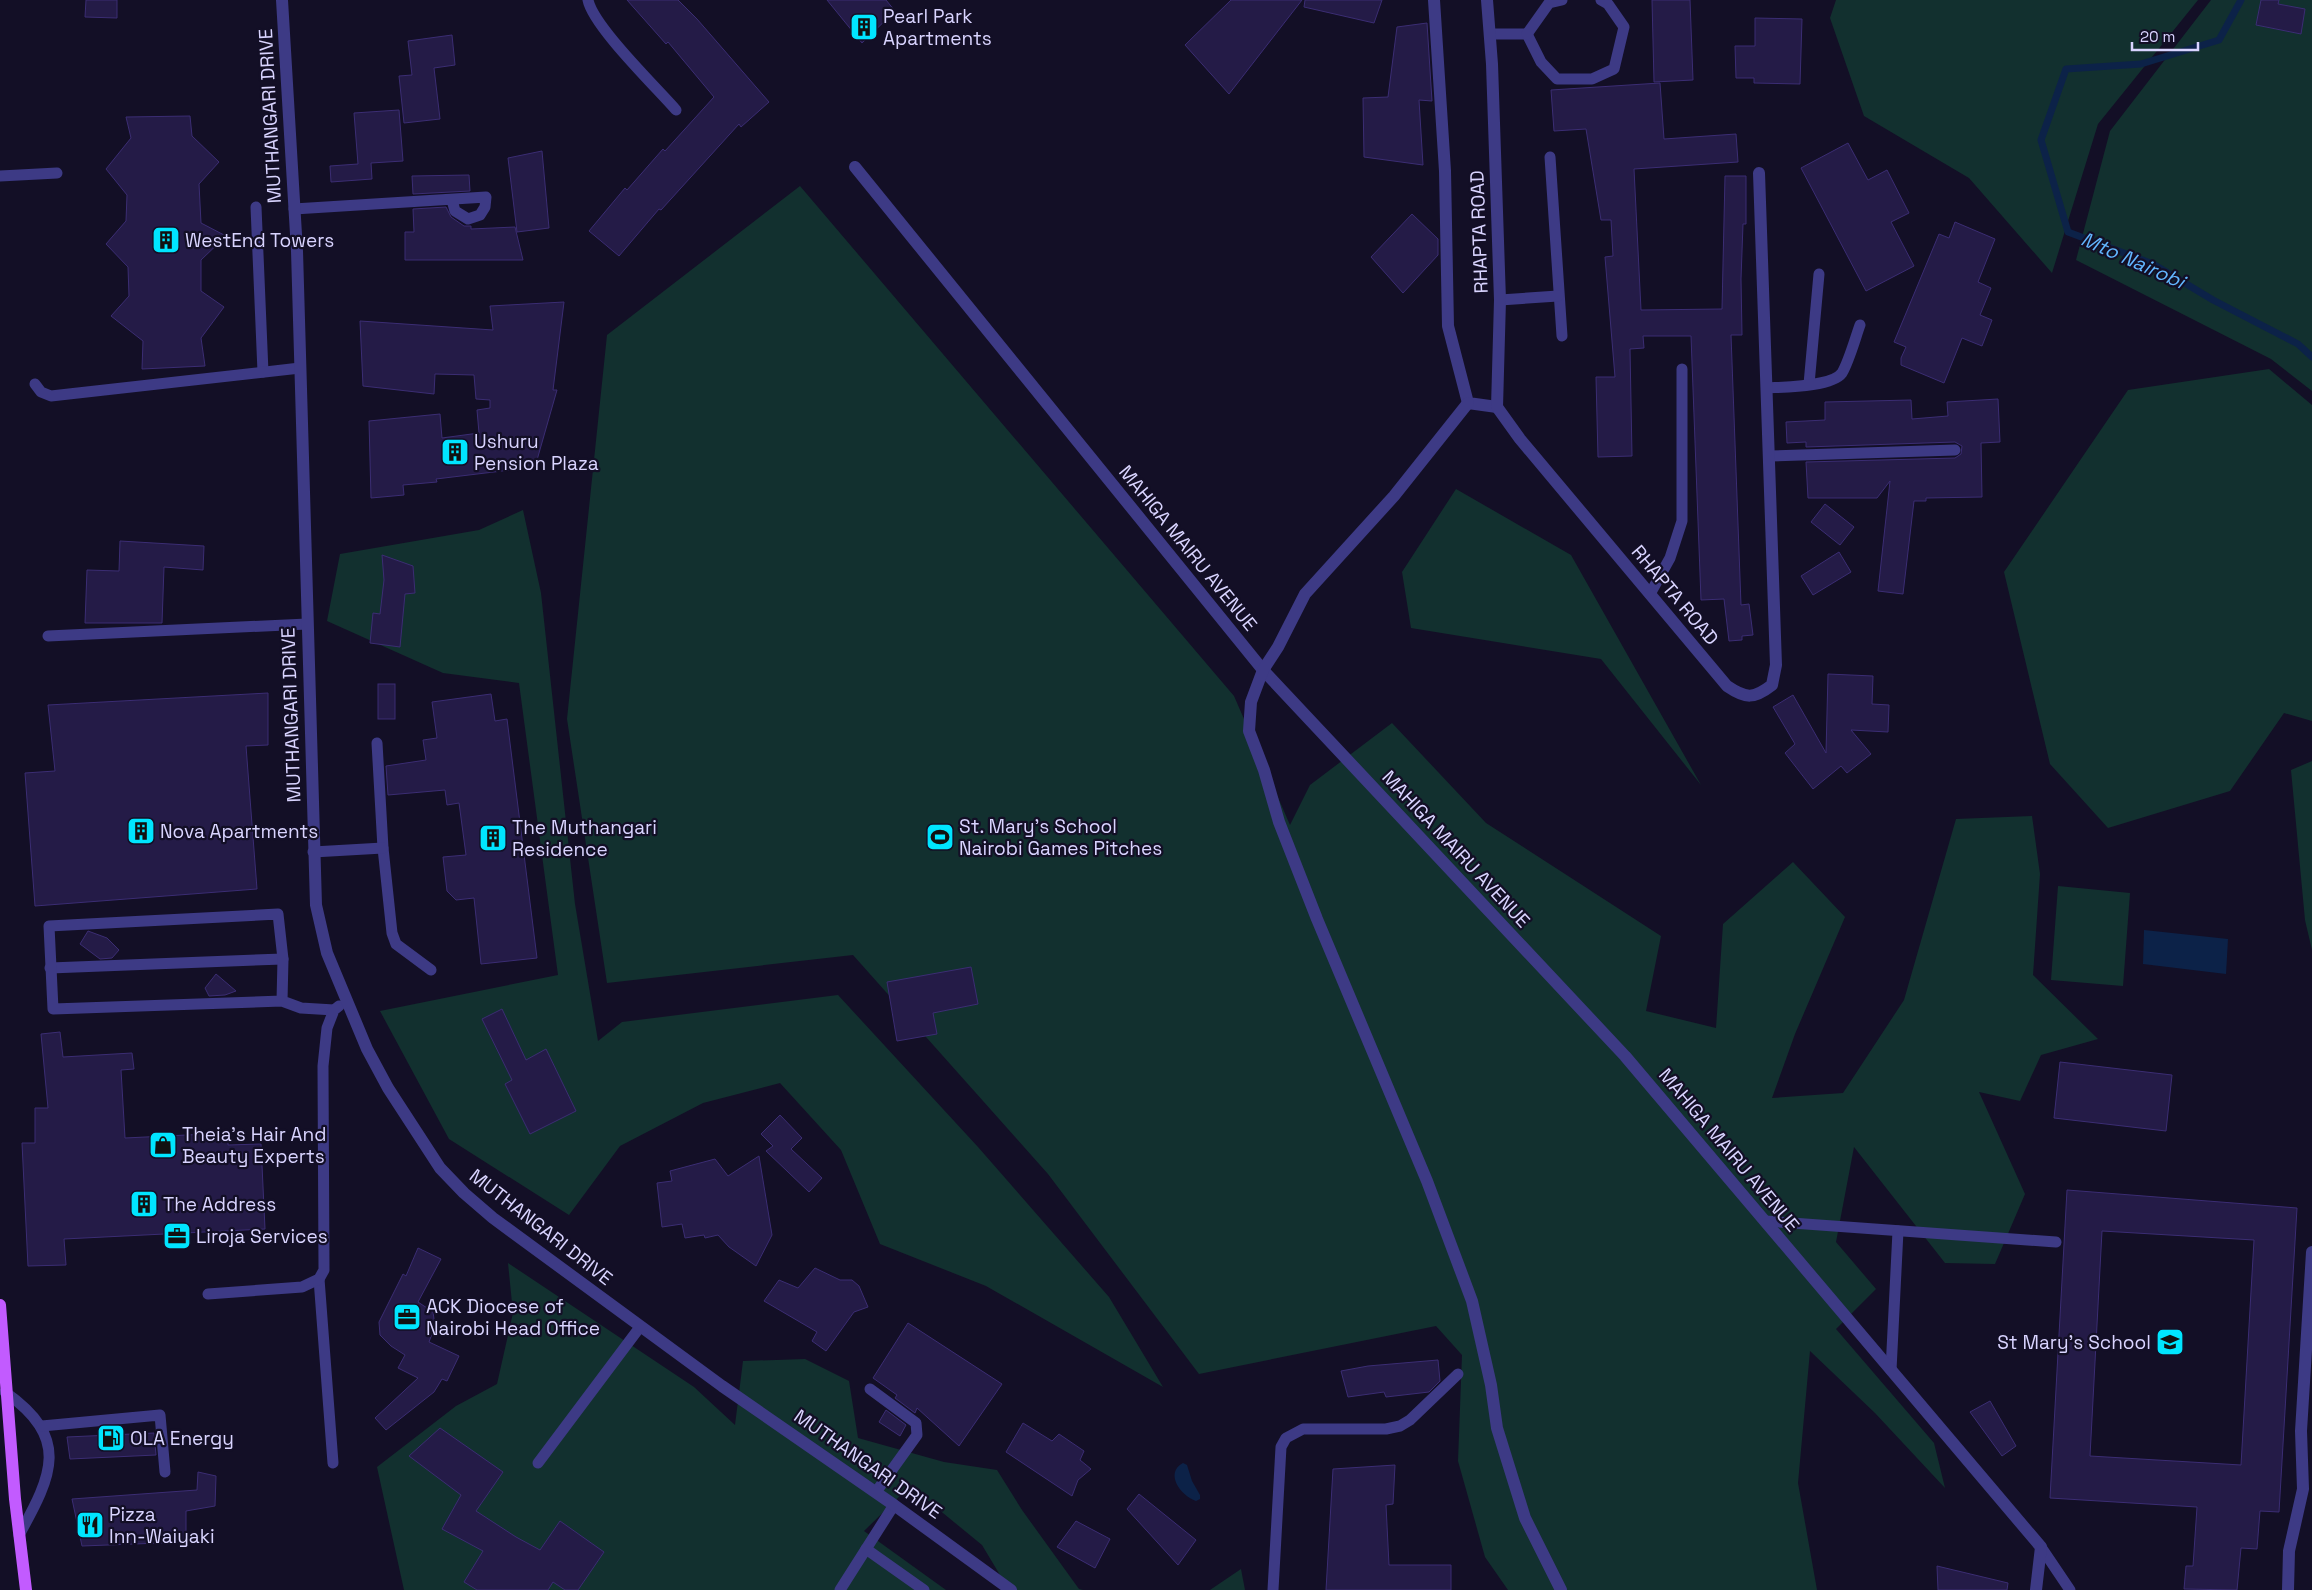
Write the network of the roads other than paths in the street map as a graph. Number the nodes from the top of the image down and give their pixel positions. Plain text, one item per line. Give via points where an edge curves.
1 (282, 0) edge
2 (588, 0) edge
3 (1434, 0) edge
4 (1487, 0) edge
5 (1562, 0) edge
6 (1601, 0) edge
7 (1490, 34) junction
8 (1527, 34) junction
9 (676, 110) dead end
10 (1550, 157) dead end
11 (855, 167) dead end
12 (57, 173) dead end
13 (1759, 174) dead end
14 (0, 176) edge
15 (452, 200) dead end
16 (256, 207) dead end
17 (294, 209) junction
18 (1819, 274) dead end
19 (1558, 296) junction
20 (1500, 300) junction
21 (1860, 325) dead end
22 (1562, 336) dead end
23 (300, 368) junction
24 (1682, 369) dead end
25 (263, 372) junction
26 (35, 384) dead end
27 (1809, 384) junction
28 (1766, 388) junction
29 (1468, 403) junction
30 (1497, 407) junction
31 (1955, 450) dead end
32 (1769, 456) junction
33 (1650, 594) junction
34 (307, 624) junction
35 (48, 636) dead end
36 (1263, 670) junction
37 (378, 743) dead end
38 (383, 848) junction
39 (313, 852) junction
40 (283, 959) junction
41 (50, 968) junction
42 (431, 970) dead end
43 (346, 1000) junction
44 (282, 1001) junction
45 (334, 1010) junction
46 (1765, 1221) junction
47 (1898, 1231) junction
48 (2056, 1242) dead end
49 (2312, 1252) edge
50 (319, 1279) junction
51 (208, 1294) dead end
52 (0, 1306) edge
53 (640, 1327) junction
54 (1891, 1370) junction
55 (1458, 1374) dead end
56 (870, 1389) dead end
57 (5, 1392) junction
58 (42, 1426) junction
59 (333, 1463) dead end
60 (538, 1463) dead end
61 (165, 1472) dead end
62 (876, 1492) junction
63 (894, 1505) junction
64 (19, 1535) junction
65 (2041, 1547) junction
66 (866, 1549) junction
67 (844, 1589) edge
68 (26, 1590) edge
69 (924, 1590) edge
70 (1012, 1590) edge
71 (1274, 1590) edge
72 (1561, 1590) edge
73 (2036, 1590) edge
74 (2070, 1590) edge
75 (2288, 1590) edge

1 - 17 street, MUTHANGARI DRIVE
2 - 9 lane via 607,33
3 - 29 street via 1445,171 1448,326
4 - 7 street, RHAPTA ROAD
5 - 8 lane via 1549,3
6 - 8 lane via 1608,4 1624,27 1614,69 1599,76 1592,79 1556,78 1541,62
7 - 8 lane
7 - 20 street, RHAPTA ROAD
10 - 19 lane
11 - 36 street, MAHIGA MAIRU AVENUE
12 - 14 lane
13 - 28 street, RHAPTA ROAD
15 - 17 lane
16 - 25 lane
17 - 23 street, MUTHANGARI DRIVE
18 - 27 lane
19 - 20 lane
19 - 22 lane
20 - 30 street, RHAPTA ROAD
21 - 27 lane via 1841,374 1824,382
23 - 25 lane
23 - 34 street, MUTHANGARI DRIVE
24 - 33 lane via 1682,521 1670,558
25 - 26 lane via 51,396 41,392
27 - 28 lane
28 - 32 street, RHAPTA ROAD
29 - 30 street
29 - 36 street via 1394,496 1305,594
30 - 33 street, RHAPTA ROAD
31 - 32 lane
32 - 33 street, RHAPTA ROAD via 1776,665 1772,685 1759,695 1742,696 1727,686
34 - 35 lane
34 - 39 street, MUTHANGARI DRIVE
36 - 46 street, MAHIGA MAIRU AVENUE via 1625,1056
36 - 72 street via 1250,702 1249,731 1279,822 1427,1181 1472,1301 1492,1385 1500,1437 1525,1518
37 - 38 lane
38 - 39 lane
38 - 42 lane via 396,944
39 - 43 street, MUTHANGARI DRIVE via 316,905 327,953
40 - 41 lane
40 - 41 lane via 278,914 49,926
40 - 44 lane
41 - 44 lane via 53,1009
43 - 45 lane
43 - 53 street, MUTHANGARI DRIVE via 388,1088 440,1168 493,1218
44 - 45 lane via 301,1008
45 - 50 lane via 327,1028 323,1066 324,1270
46 - 47 lane
46 - 54 street, MAHIGA MAIRU AVENUE
47 - 48 lane
47 - 54 lane
49 - 75 street via 2301,1431 2303,1489 2290,1551
50 - 51 lane via 302,1287
50 - 59 lane
52 - 57 main road
53 - 60 lane
53 - 62 street, MUTHANGARI DRIVE
54 - 65 street, MAHIGA MAIRU AVENUE
55 - 71 lane via 1400,1426 1303,1430 1286,1438 1281,1448
56 - 62 lane via 916,1422 917,1435
57 - 58 lane via 20,1402
57 - 64 main road
58 - 61 lane via 160,1415
58 - 64 lane via 49,1455 46,1482
62 - 63 street, MUTHANGARI DRIVE
63 - 66 lane
63 - 70 street, MUTHANGARI DRIVE
64 - 68 main road
65 - 73 street
65 - 74 lane
66 - 67 lane
66 - 69 lane

